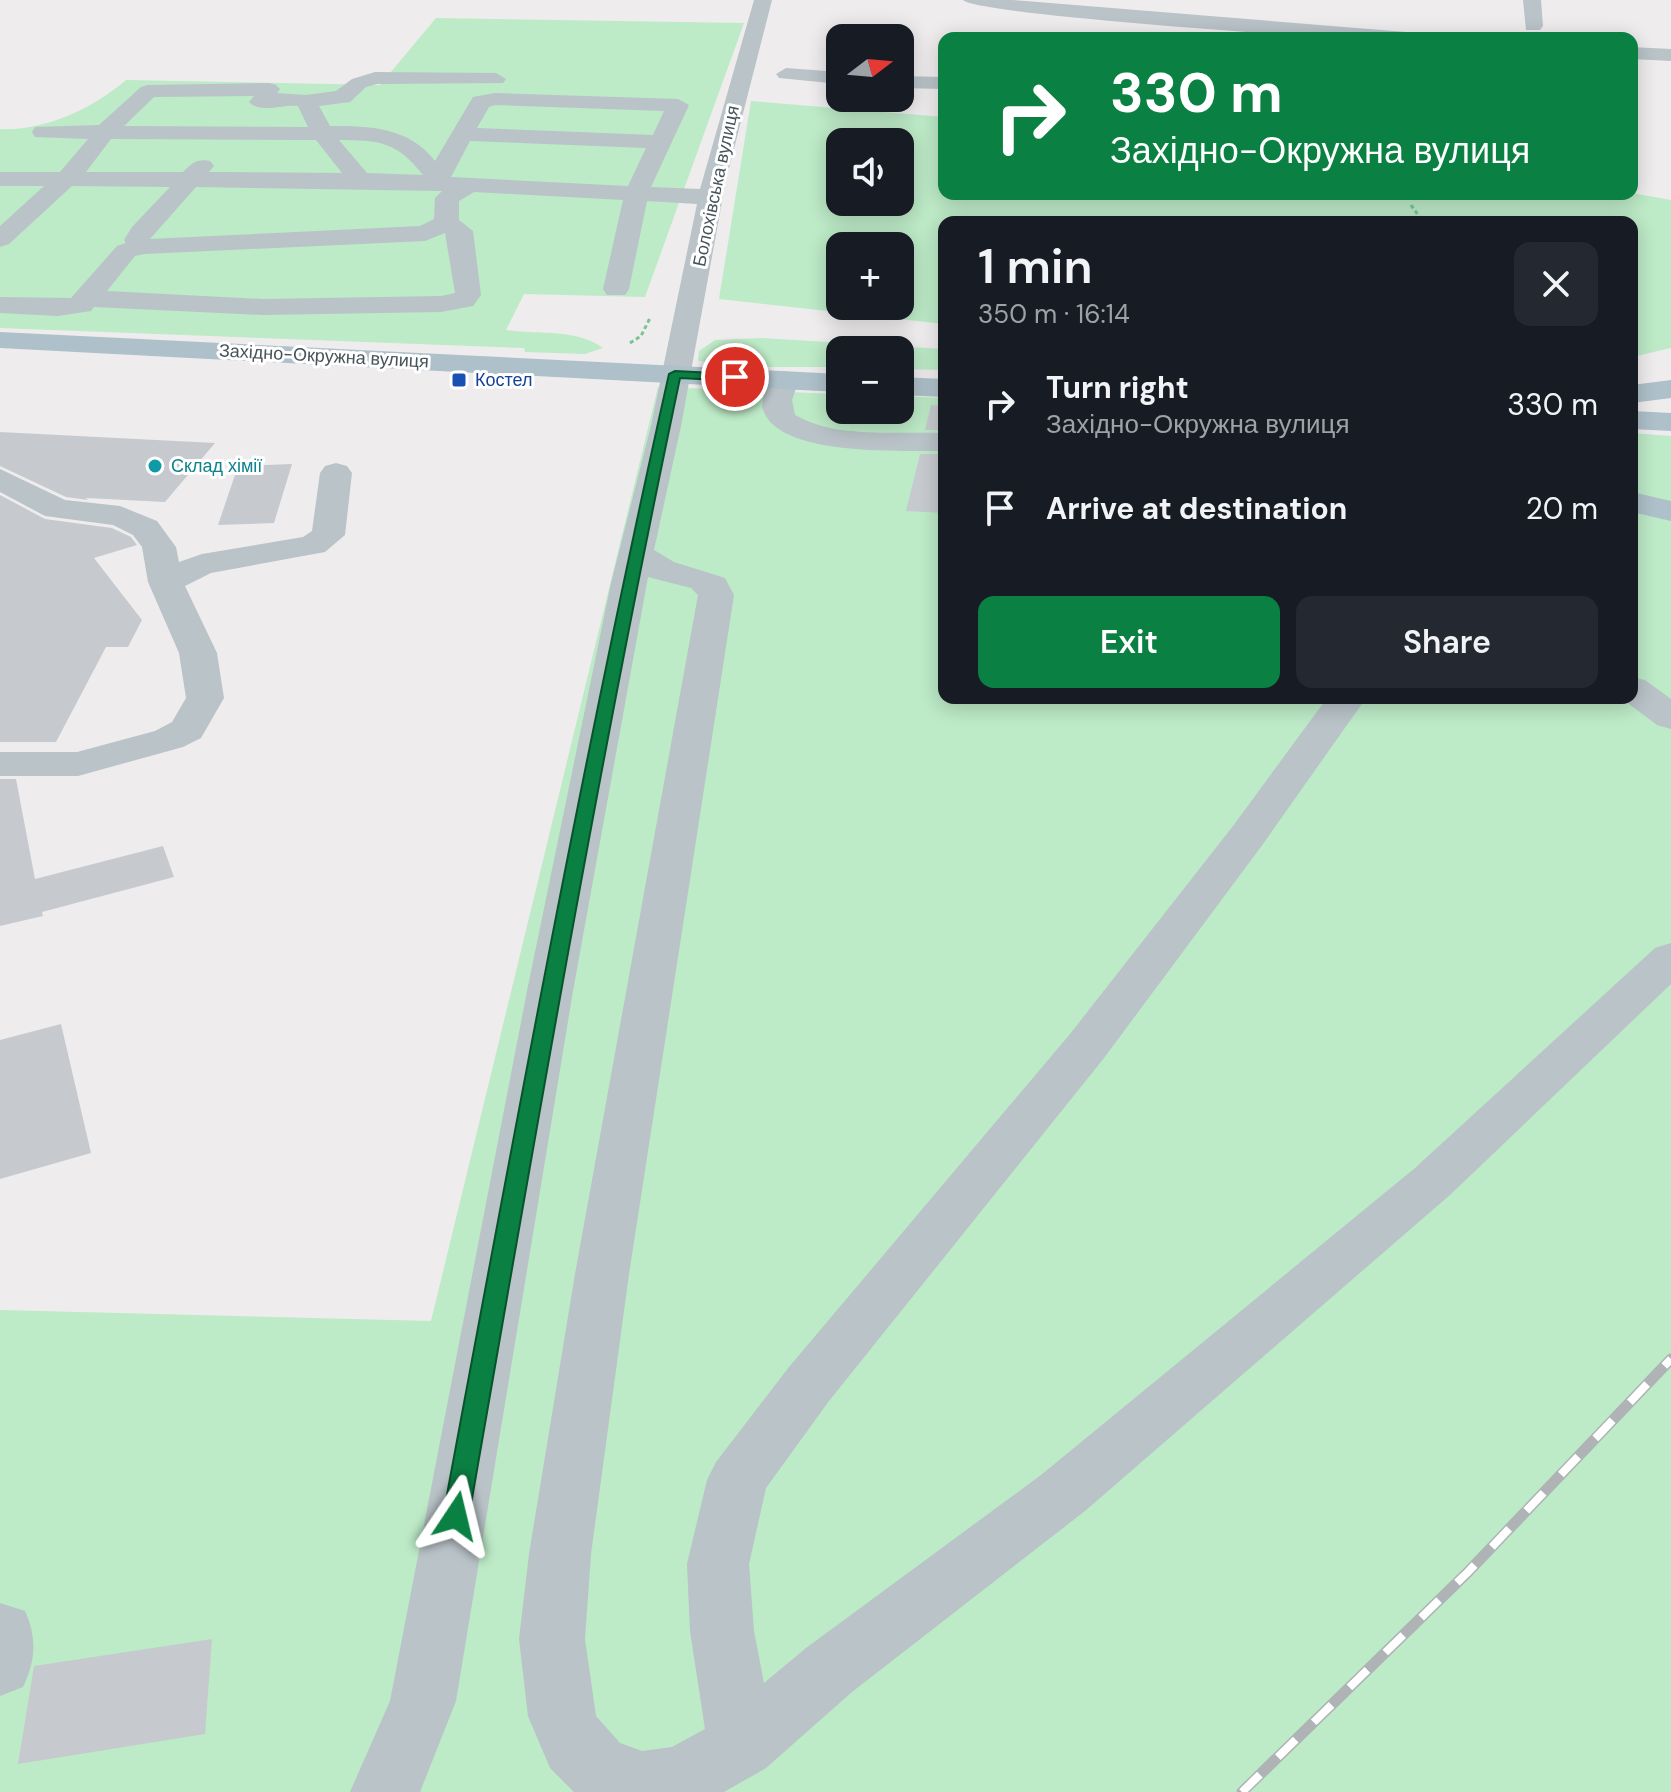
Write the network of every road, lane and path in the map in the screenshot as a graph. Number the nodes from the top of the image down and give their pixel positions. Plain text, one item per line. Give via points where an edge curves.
1 (763, 0) edge
2 (972, 0) edge
3 (1532, 0) edge
4 (1031, 8) junction
5 (1533, 26) dead end
6 (1016, 28) dead end
7 (1331, 32) edge
8 (1638, 53) edge
9 (1671, 55) edge
10 (786, 74) dead end
11 (826, 77) edge
12 (914, 82) edge
13 (938, 83) edge
14 (306, 101) junction
15 (260, 102) junction
16 (481, 102) junction
17 (43, 132) dead end
18 (105, 132) junction
19 (229, 134) junction
20 (323, 134) junction
21 (462, 134) junction
22 (662, 142) junction
23 (67, 178) junction
24 (191, 178) junction
25 (0, 179) edge
26 (360, 180) junction
27 (450, 182) junction
28 (636, 194) junction
29 (711, 197) junction
30 (1411, 205) dead end
31 (1419, 216) edge
32 (446, 223) junction
33 (3, 233) edge
34 (142, 246) junction
35 (616, 289) dead end
36 (84, 298) junction
37 (0, 305) edge
38 (0, 340) edge
39 (675, 374) junction
40 (784, 380) junction
41 (826, 382) edge
42 (914, 387) edge
43 (938, 388) edge
44 (1671, 389) edge
45 (1638, 393) edge
46 (1638, 421) edge
47 (1671, 422) edge
48 (938, 442) edge
49 (336, 473) dead end
50 (0, 479) edge
51 (1638, 503) edge
52 (1671, 511) edge
53 (644, 568) junction
54 (166, 582) junction
55 (1638, 692) edge
56 (1343, 704) edge
57 (1671, 717) edge
58 (0, 764) edge
59 (1671, 958) edge
60 (742, 1745) junction
61 (385, 1792) edge

1 - 29 street, Болохівська вулиця
2 - 4 street
3 - 5 street
4 - 6 street via 1017,19
4 - 7 street
8 - 9 street
10 - 11 street
12 - 13 street
14 - 15 street
14 - 16 street via 342,97 375,78 496,79
14 - 20 street
15 - 18 street via 269,89 148,91
15 - 19 street
16 - 21 street
16 - 22 street via 678,105
17 - 18 street
18 - 19 street
18 - 23 street
19 - 20 street
19 - 24 street
20 - 26 street
20 - 27 street via 399,140
21 - 22 street
21 - 27 street
22 - 28 street
23 - 24 street
23 - 25 street
23 - 33 street
24 - 26 street
24 - 34 street via 141,232 137,240
26 - 27 street
27 - 28 street
27 - 32 street
28 - 29 street
28 - 35 street
29 - 39 street, Болохівська вулиця
30 - 31 path
32 - 34 street via 425,233 388,236
32 - 36 street via 460,231 464,248 469,282 463,300 263,307
34 - 36 street via 126,251
36 - 37 street via 81,305 58,308
38 - 39 main road, Західно-Окружна вулиця
39 - 40 main road
39 - 53 street, Болохівська вулиця
40 - 41 main road
40 - 48 street via 777,411 797,430
42 - 43 main road
44 - 45 main road
46 - 47 main road
49 - 54 street via 328,535 313,545 202,564
50 - 54 street via 57,509 120,516 145,528 159,547
51 - 52 main road
53 - 60 street via 700,578 713,585 716,595 602,1274 552,1639 562,1716 574,1745 597,1768 642,1785 681,1779
53 - 61 street, Болохівська вулиця via 550,991 423,1701
54 - 58 street via 198,653 205,698 187,730 78,764
55 - 57 street
56 - 60 street via 1087,1046 737,1480 718,1564 722,1631
59 - 60 street via 1409,1201 1063,1493 829,1670

